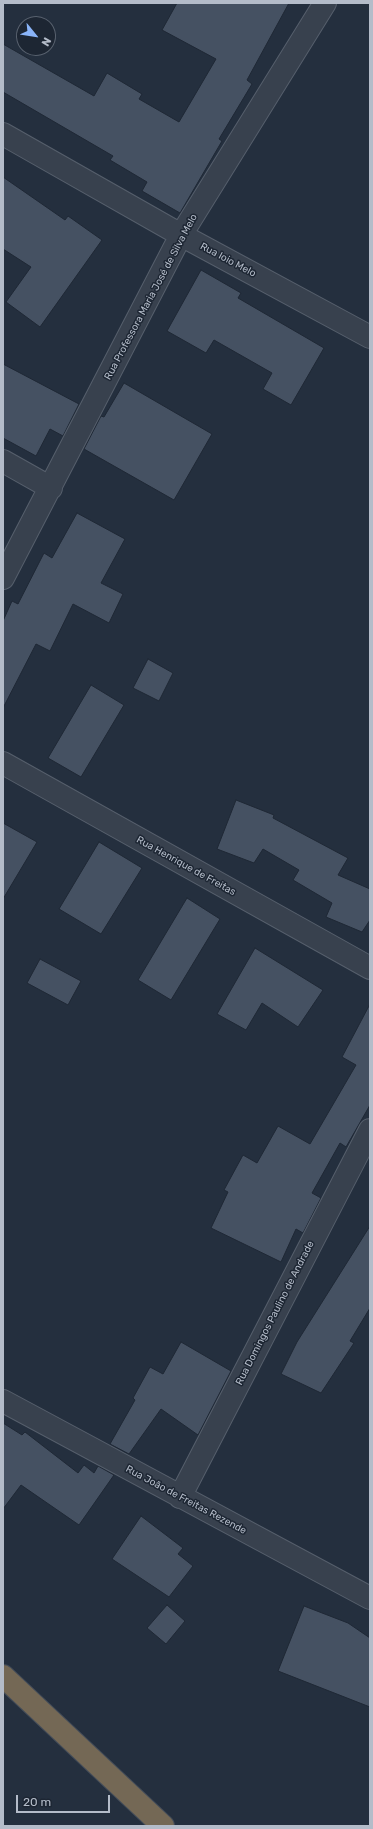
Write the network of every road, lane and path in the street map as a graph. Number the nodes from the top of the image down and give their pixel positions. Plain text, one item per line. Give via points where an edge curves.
1 (325, 3) edge
2 (3, 134) edge
3 (181, 235) junction
4 (370, 337) edge
5 (3, 461) edge
6 (51, 488) junction
7 (3, 578) edge
8 (3, 764) edge
9 (370, 968) edge
10 (370, 1130) edge
11 (3, 1401) edge
12 (180, 1497) junction
13 (370, 1598) edge
14 (3, 1676) edge
15 (163, 1826) edge

1 - 3 street, Rua Professora Maria José de Silva Melo
2 - 3 street, Rua Ioio Melo
3 - 4 street, Rua Ioio Melo
3 - 6 street, Rua Professora Maria José de Silva Melo
5 - 6 street
6 - 7 street, Rua Professora Maria José de Silva Melo
8 - 9 street, Rua Henrique de Freitas
10 - 12 street, Rua Domingos Paulino de Andrade
11 - 12 street, Rua João de Freitas Rezende
12 - 13 street, Rua João de Freitas Rezende
14 - 15 highway

